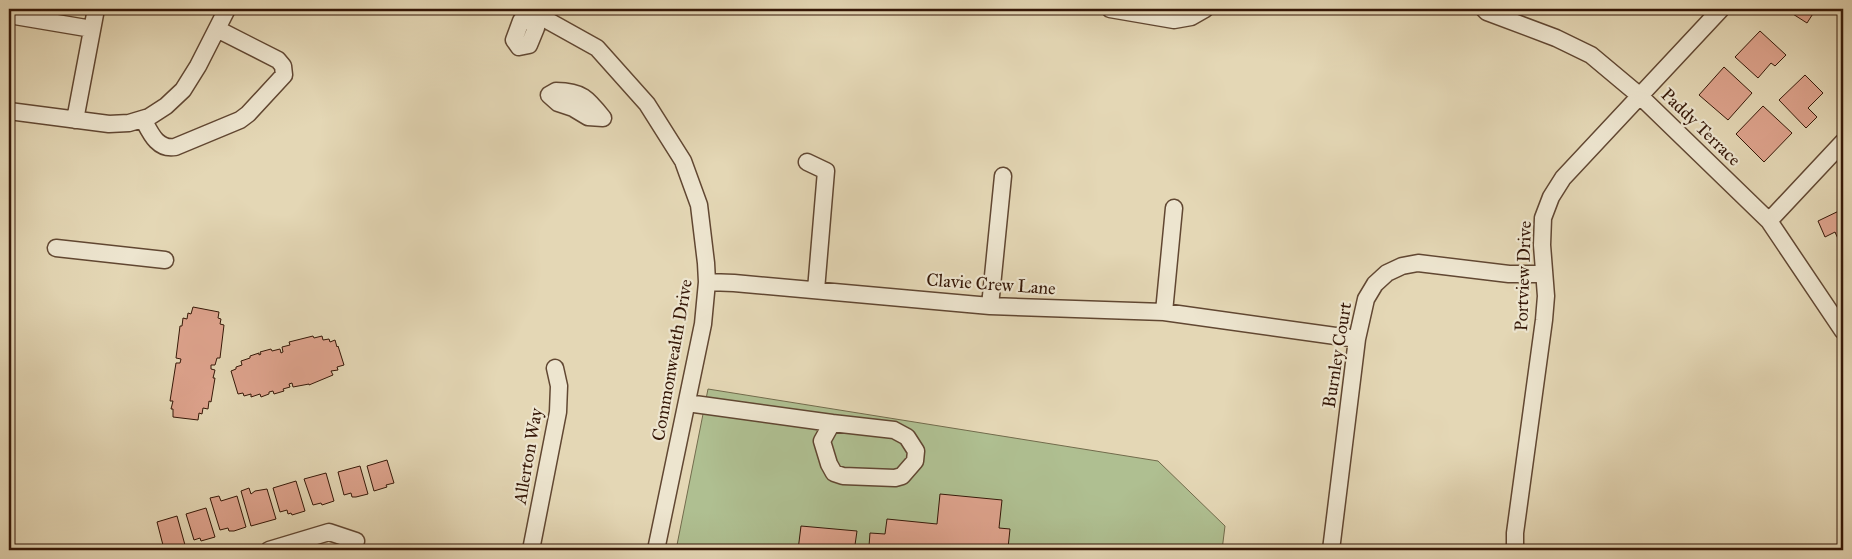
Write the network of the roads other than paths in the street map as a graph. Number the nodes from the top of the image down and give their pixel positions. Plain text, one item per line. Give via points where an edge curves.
1 (96, 9) edge
2 (227, 9) edge
3 (1110, 9) edge
4 (1205, 9) edge
5 (1484, 9) edge
6 (1721, 9) edge
7 (529, 13) edge
8 (9, 15) edge
9 (92, 29) junction
10 (217, 29) junction
11 (1640, 96) junction
12 (9, 111) edge
13 (143, 119) junction
14 (75, 120) junction
15 (1843, 142) edge
16 (807, 162) dead end
17 (1003, 176) dead end
18 (1174, 208) dead end
19 (1769, 221) junction
20 (56, 248) dead end
21 (164, 260) dead end
22 (1544, 274) junction
23 (707, 282) junction
24 (816, 290) junction
25 (990, 306) junction
26 (1164, 312) junction
27 (1843, 331) edge
28 (1357, 339) junction
29 (555, 368) dead end
30 (687, 403) junction
31 (832, 423) junction
32 (356, 541) dead end
33 (269, 550) edge
34 (531, 550) edge
35 (656, 550) edge
36 (1331, 550) edge
37 (1515, 550) edge

1 - 9 street
2 - 10 street
3 - 4 street via 1174,20 1191,17
5 - 11 street, Paddy Terrace via 1591,55
6 - 11 street, Portview Drive
7 - 23 street, Commonwealth Drive via 597,48 647,104 684,161 699,205
8 - 9 street
9 - 14 street
10 - 13 street via 183,90 166,106
10 - 13 street via 278,60 284,75 240,120 175,147 168,148 158,142
11 - 19 street, Paddy Terrace
11 - 22 street, Portview Drive via 1563,178 1551,197 1543,218
12 - 14 street
13 - 14 street via 109,124
15 - 19 street
16 - 24 street via 826,171
17 - 25 street
18 - 26 street
19 - 27 street, Paddy Terrace
20 - 21 street
22 - 28 street, Burnley Court via 1509,274 1418,263 1402,266 1388,273 1370,292
22 - 37 street, Portview Drive via 1544,320
23 - 24 street, Clavie Crew Lane
23 - 30 street, Commonwealth Drive
24 - 25 street, Clavie Crew Lane
25 - 26 street, Clavie Crew Lane
26 - 28 street, Clavie Crew Lane
28 - 36 street, Burnley Court
29 - 34 street, Allerton Way via 559,386 558,412
30 - 31 street
30 - 35 street, Commonwealth Drive
31 - 31 street via 894,430 908,437 916,451 915,461 902,476 895,478 834,473 822,441
32 - 33 street via 329,532

